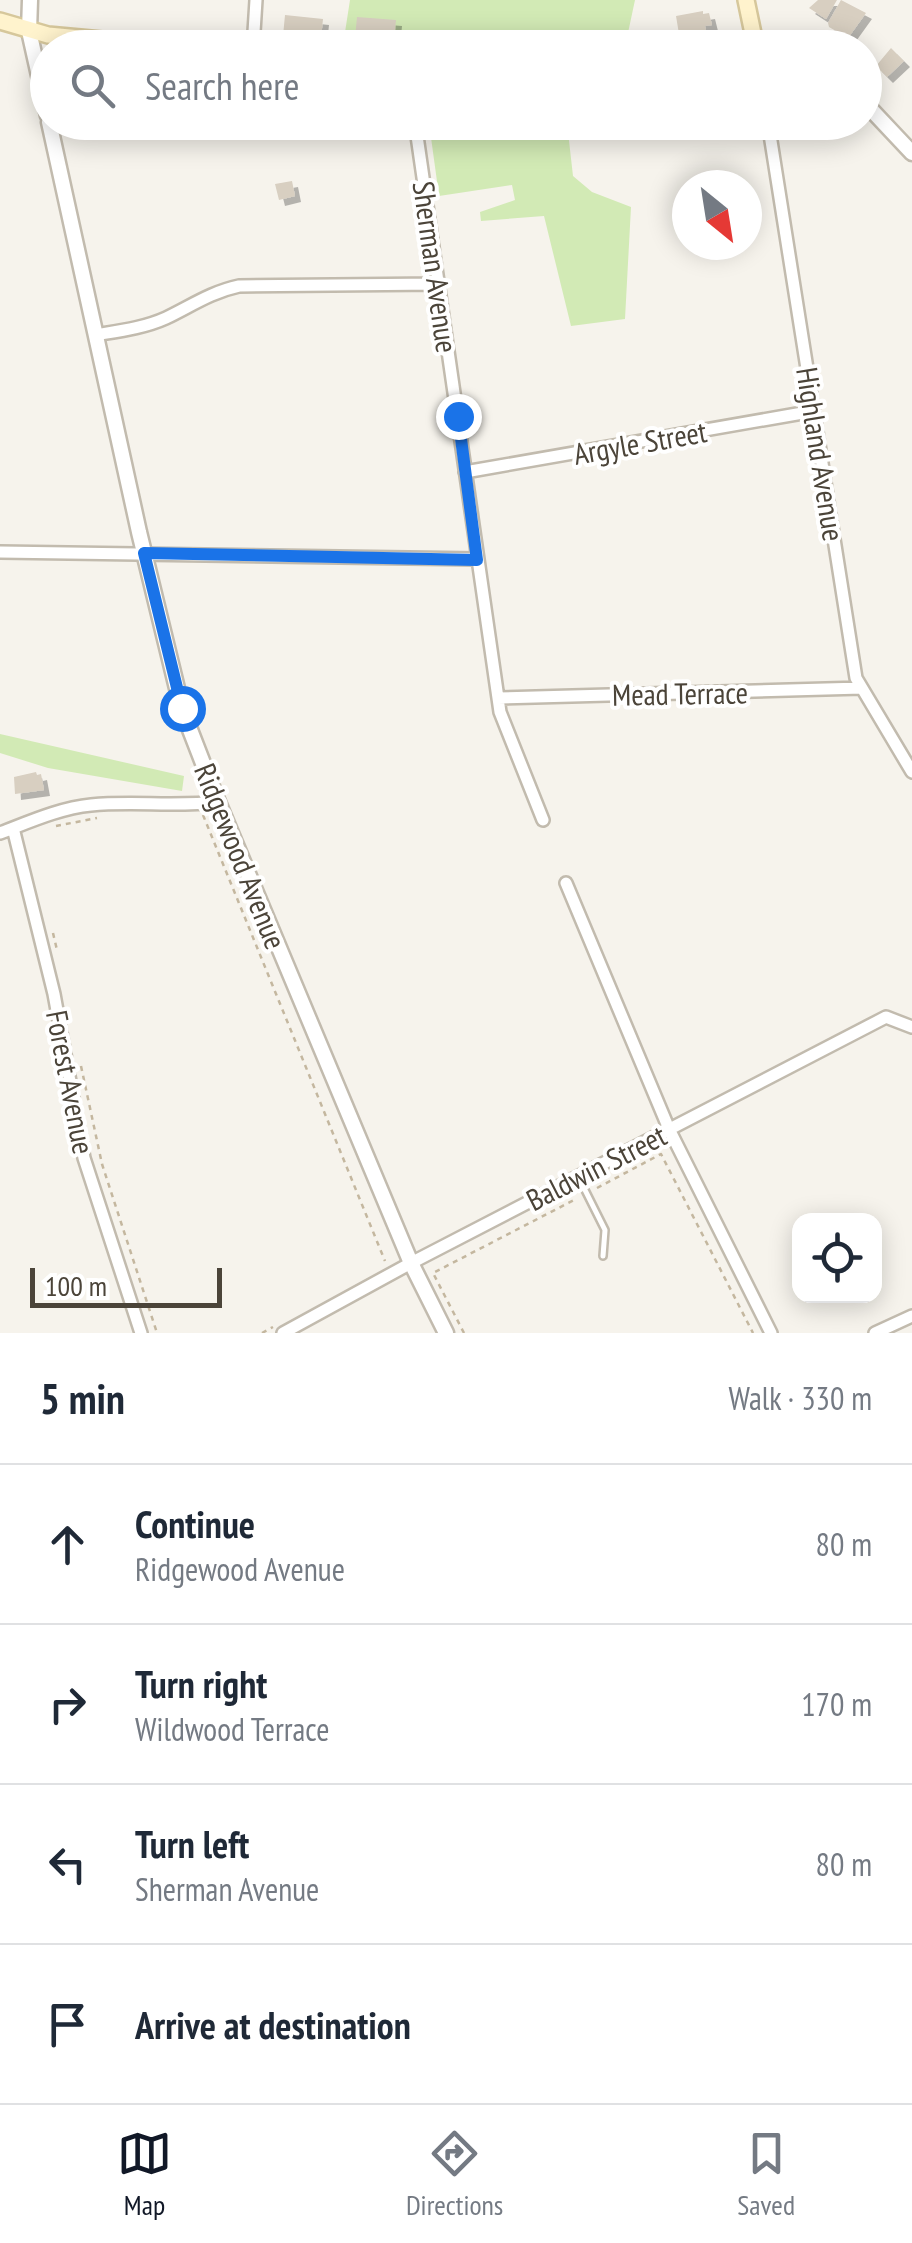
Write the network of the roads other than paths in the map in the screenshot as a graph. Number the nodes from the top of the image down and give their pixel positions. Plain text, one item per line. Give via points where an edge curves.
1 (30, 0) edge
2 (256, 0) edge
3 (746, 0) edge
4 (0, 21) edge
5 (254, 30) edge
6 (752, 30) edge
7 (29, 31) junction
8 (30, 36) edge
9 (882, 121) edge
10 (52, 140) edge
11 (418, 140) edge
12 (771, 140) edge
13 (912, 153) edge
14 (438, 284) junction
15 (96, 335) junction
16 (814, 411) junction
17 (465, 472) junction
18 (0, 552) edge
19 (144, 553) junction
20 (477, 560) junction
21 (862, 688) junction
22 (498, 698) junction
23 (912, 772) edge
24 (216, 796) junction
25 (543, 820) dead end
26 (6, 831) edge
27 (566, 883) dead end
28 (912, 1027) edge
29 (670, 1129) junction
30 (578, 1176) junction
31 (603, 1256) dead end
32 (411, 1263) junction
33 (912, 1316) edge
34 (141, 1333) edge
35 (283, 1333) edge
36 (446, 1333) edge
37 (771, 1333) edge
38 (875, 1333) edge

1 - 7 street, Ridgewood Avenue
2 - 5 street
3 - 6 main road
4 - 7 main road
7 - 8 street, Ridgewood Avenue
9 - 13 street
10 - 15 street, Ridgewood Avenue
11 - 14 street, Sherman Avenue
12 - 16 street, Highland Avenue
14 - 15 street via 239,286 138,328
14 - 17 street, Sherman Avenue
15 - 19 street, Ridgewood Avenue
16 - 17 street, Argyle Street
16 - 21 street, Highland Avenue
17 - 20 street, Sherman Avenue
18 - 19 street
19 - 20 street
19 - 24 street, Ridgewood Avenue via 176,688
20 - 22 street, Sherman Avenue
21 - 22 street, Mead Terrace
21 - 23 street, Highland Avenue
22 - 25 street, Sherman Avenue
24 - 26 street via 90,805
24 - 32 street, Ridgewood Avenue
26 - 34 street, Forest Avenue via 54,994 84,1158
27 - 29 street
28 - 29 street, Baldwin Street via 886,1017
29 - 30 street, Baldwin Street
29 - 37 street
30 - 31 lane via 606,1230
30 - 32 street, Baldwin Street
32 - 35 street, Baldwin Street
32 - 36 street, Ridgewood Avenue
33 - 38 street

